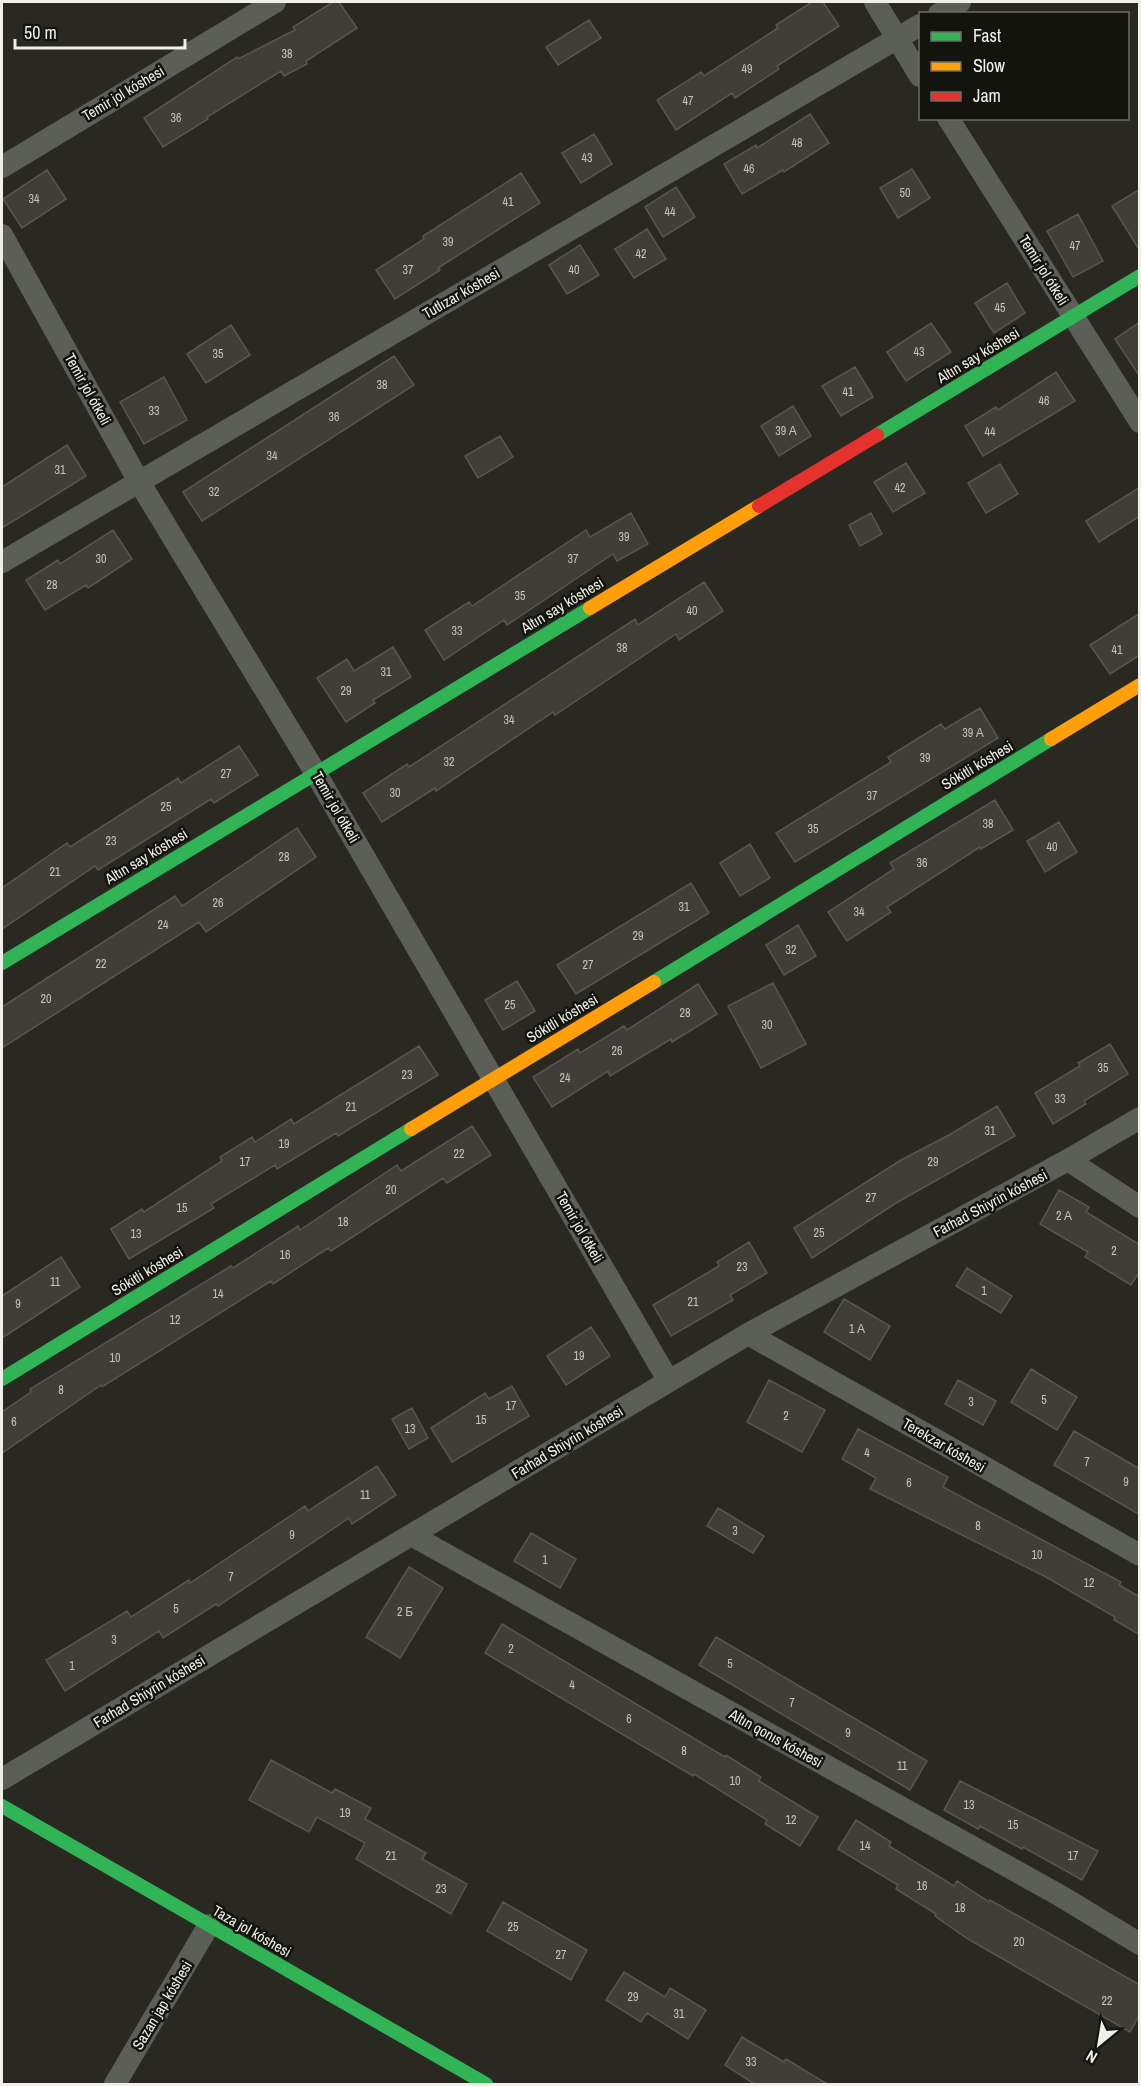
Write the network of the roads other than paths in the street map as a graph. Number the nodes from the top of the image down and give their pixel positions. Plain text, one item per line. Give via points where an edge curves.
1 (276, 2) edge
2 (875, 2) edge
3 (960, 2) edge
4 (942, 12) edge
5 (919, 26) edge
6 (897, 39) junction
7 (919, 73) edge
8 (949, 120) edge
9 (2, 167) edge
10 (2, 235) edge
11 (1140, 276) edge
12 (1074, 316) junction
13 (1140, 422) edge
14 (138, 480) junction
15 (2, 562) edge
16 (1140, 685) edge
17 (315, 772) junction
18 (2, 963) edge
19 (493, 1079) junction
20 (1140, 1118) edge
21 (1068, 1160) junction
22 (1140, 1207) edge
23 (748, 1334) junction
24 (2, 1379) edge
25 (668, 1380) junction
26 (411, 1535) junction
27 (1140, 1556) edge
28 (2, 1779) edge
29 (2, 1806) edge
30 (209, 1925) junction
31 (1140, 1944) edge
32 (114, 2085) edge
33 (486, 2085) edge

1 - 9 street, Temir jol kóshesi
2 - 6 street
3 - 4 street
5 - 6 street, Tutlızar kóshesi
6 - 7 street
6 - 14 street, Tutlızar kóshesi
8 - 12 street, Temir jol ótkeli
10 - 14 street, Temir jol ótkeli
11 - 12 street, Altın say kóshesi
12 - 13 street, Temir jol ótkeli
12 - 17 street, Altın say kóshesi
14 - 15 street, Tutlızar kóshesi
14 - 17 street, Temir jol ótkeli
16 - 19 street, Sókitli kóshesi
17 - 18 street, Altın say kóshesi
17 - 19 street, Temir jol ótkeli
19 - 24 street, Sókitli kóshesi
19 - 25 street, Temir jol ótkeli
20 - 21 street, Farhad Shiyrin kóshesi
21 - 22 street
21 - 23 street, Farhad Shiyrin kóshesi
23 - 25 street, Farhad Shiyrin kóshesi
23 - 27 street, Terekzar kóshesi
25 - 26 street, Farhad Shiyrin kóshesi
26 - 28 street, Farhad Shiyrin kóshesi
26 - 31 street, Altın qonıs kóshesi via 1059,1895
29 - 30 street, Taza jol kóshesi
30 - 32 street, Sazan jap kóshesi
30 - 33 street, Taza jol kóshesi

